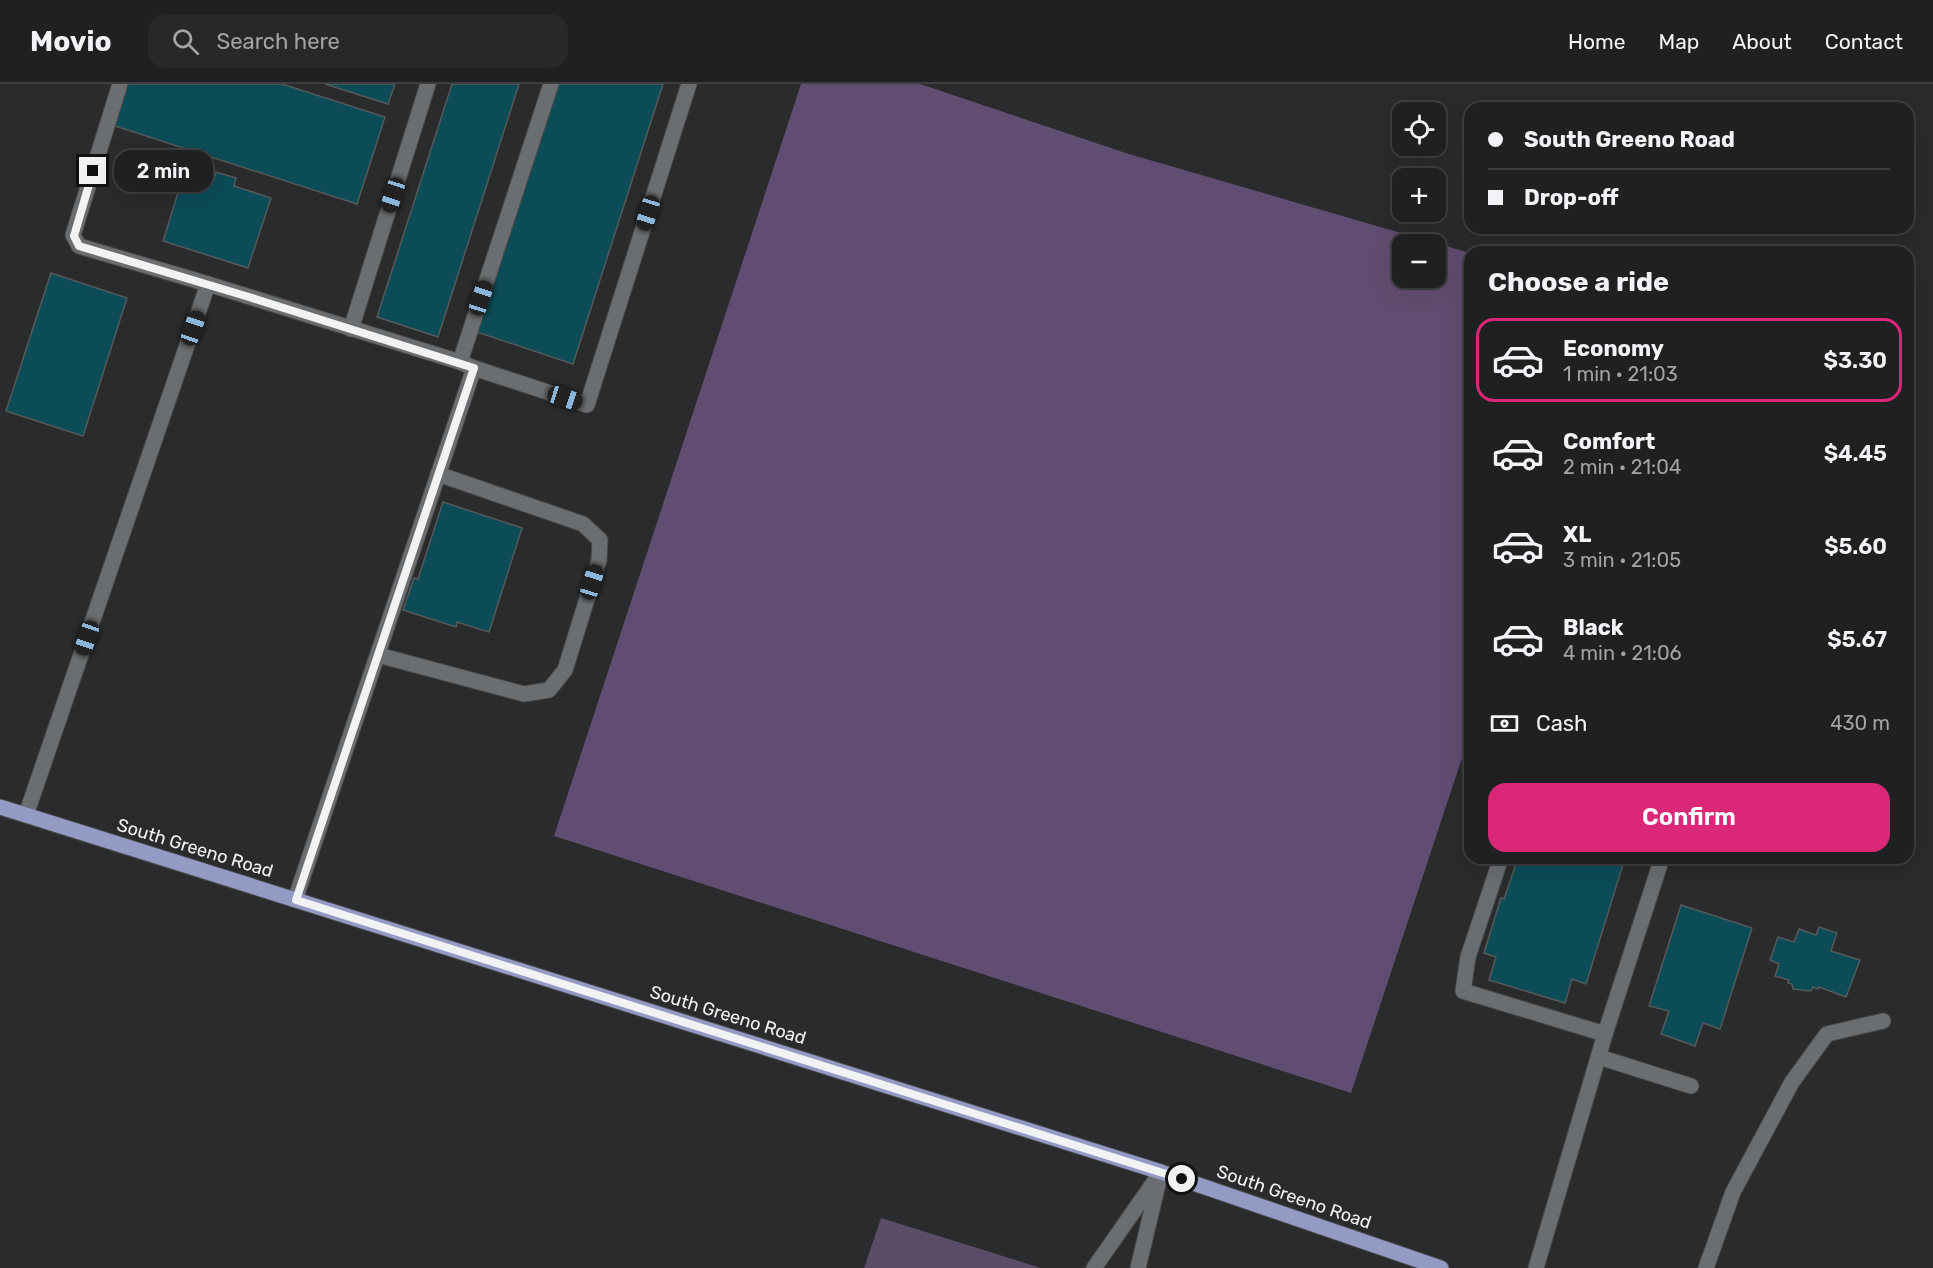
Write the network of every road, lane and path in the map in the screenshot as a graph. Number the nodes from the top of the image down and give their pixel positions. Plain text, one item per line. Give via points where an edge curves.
1 (120, 84) edge
2 (428, 84) edge
3 (551, 84) edge
4 (689, 84) edge
5 (208, 284) junction
6 (351, 329) junction
7 (466, 365) junction
8 (438, 474) junction
9 (378, 655) junction
10 (0, 807) edge
11 (26, 815) junction
12 (1499, 864) edge
13 (1660, 864) edge
14 (296, 900) junction
15 (1883, 1021) dead end
16 (1605, 1034) junction
17 (1599, 1057) junction
18 (1691, 1086) dead end
19 (1161, 1172) junction
20 (1094, 1268) edge
21 (1138, 1268) edge
22 (1441, 1268) edge
23 (1536, 1268) edge
24 (1706, 1268) edge

1 - 5 lane via 74,236 79,246
2 - 6 lane
3 - 7 lane
4 - 7 lane via 587,405
5 - 6 lane
5 - 11 lane
6 - 7 lane
7 - 8 lane
8 - 9 lane
8 - 9 lane via 582,524 600,540 599,560 565,670 549,690 524,694
9 - 14 lane
10 - 11 main road, South Greeno Road
11 - 14 main road, South Greeno Road
12 - 16 lane via 1468,957 1463,991
13 - 16 lane
14 - 19 main road, South Greeno Road
15 - 24 lane via 1827,1034 1792,1082 1733,1192
16 - 17 lane
17 - 18 lane
17 - 23 lane
19 - 20 lane
19 - 21 lane
19 - 22 main road, South Greeno Road

